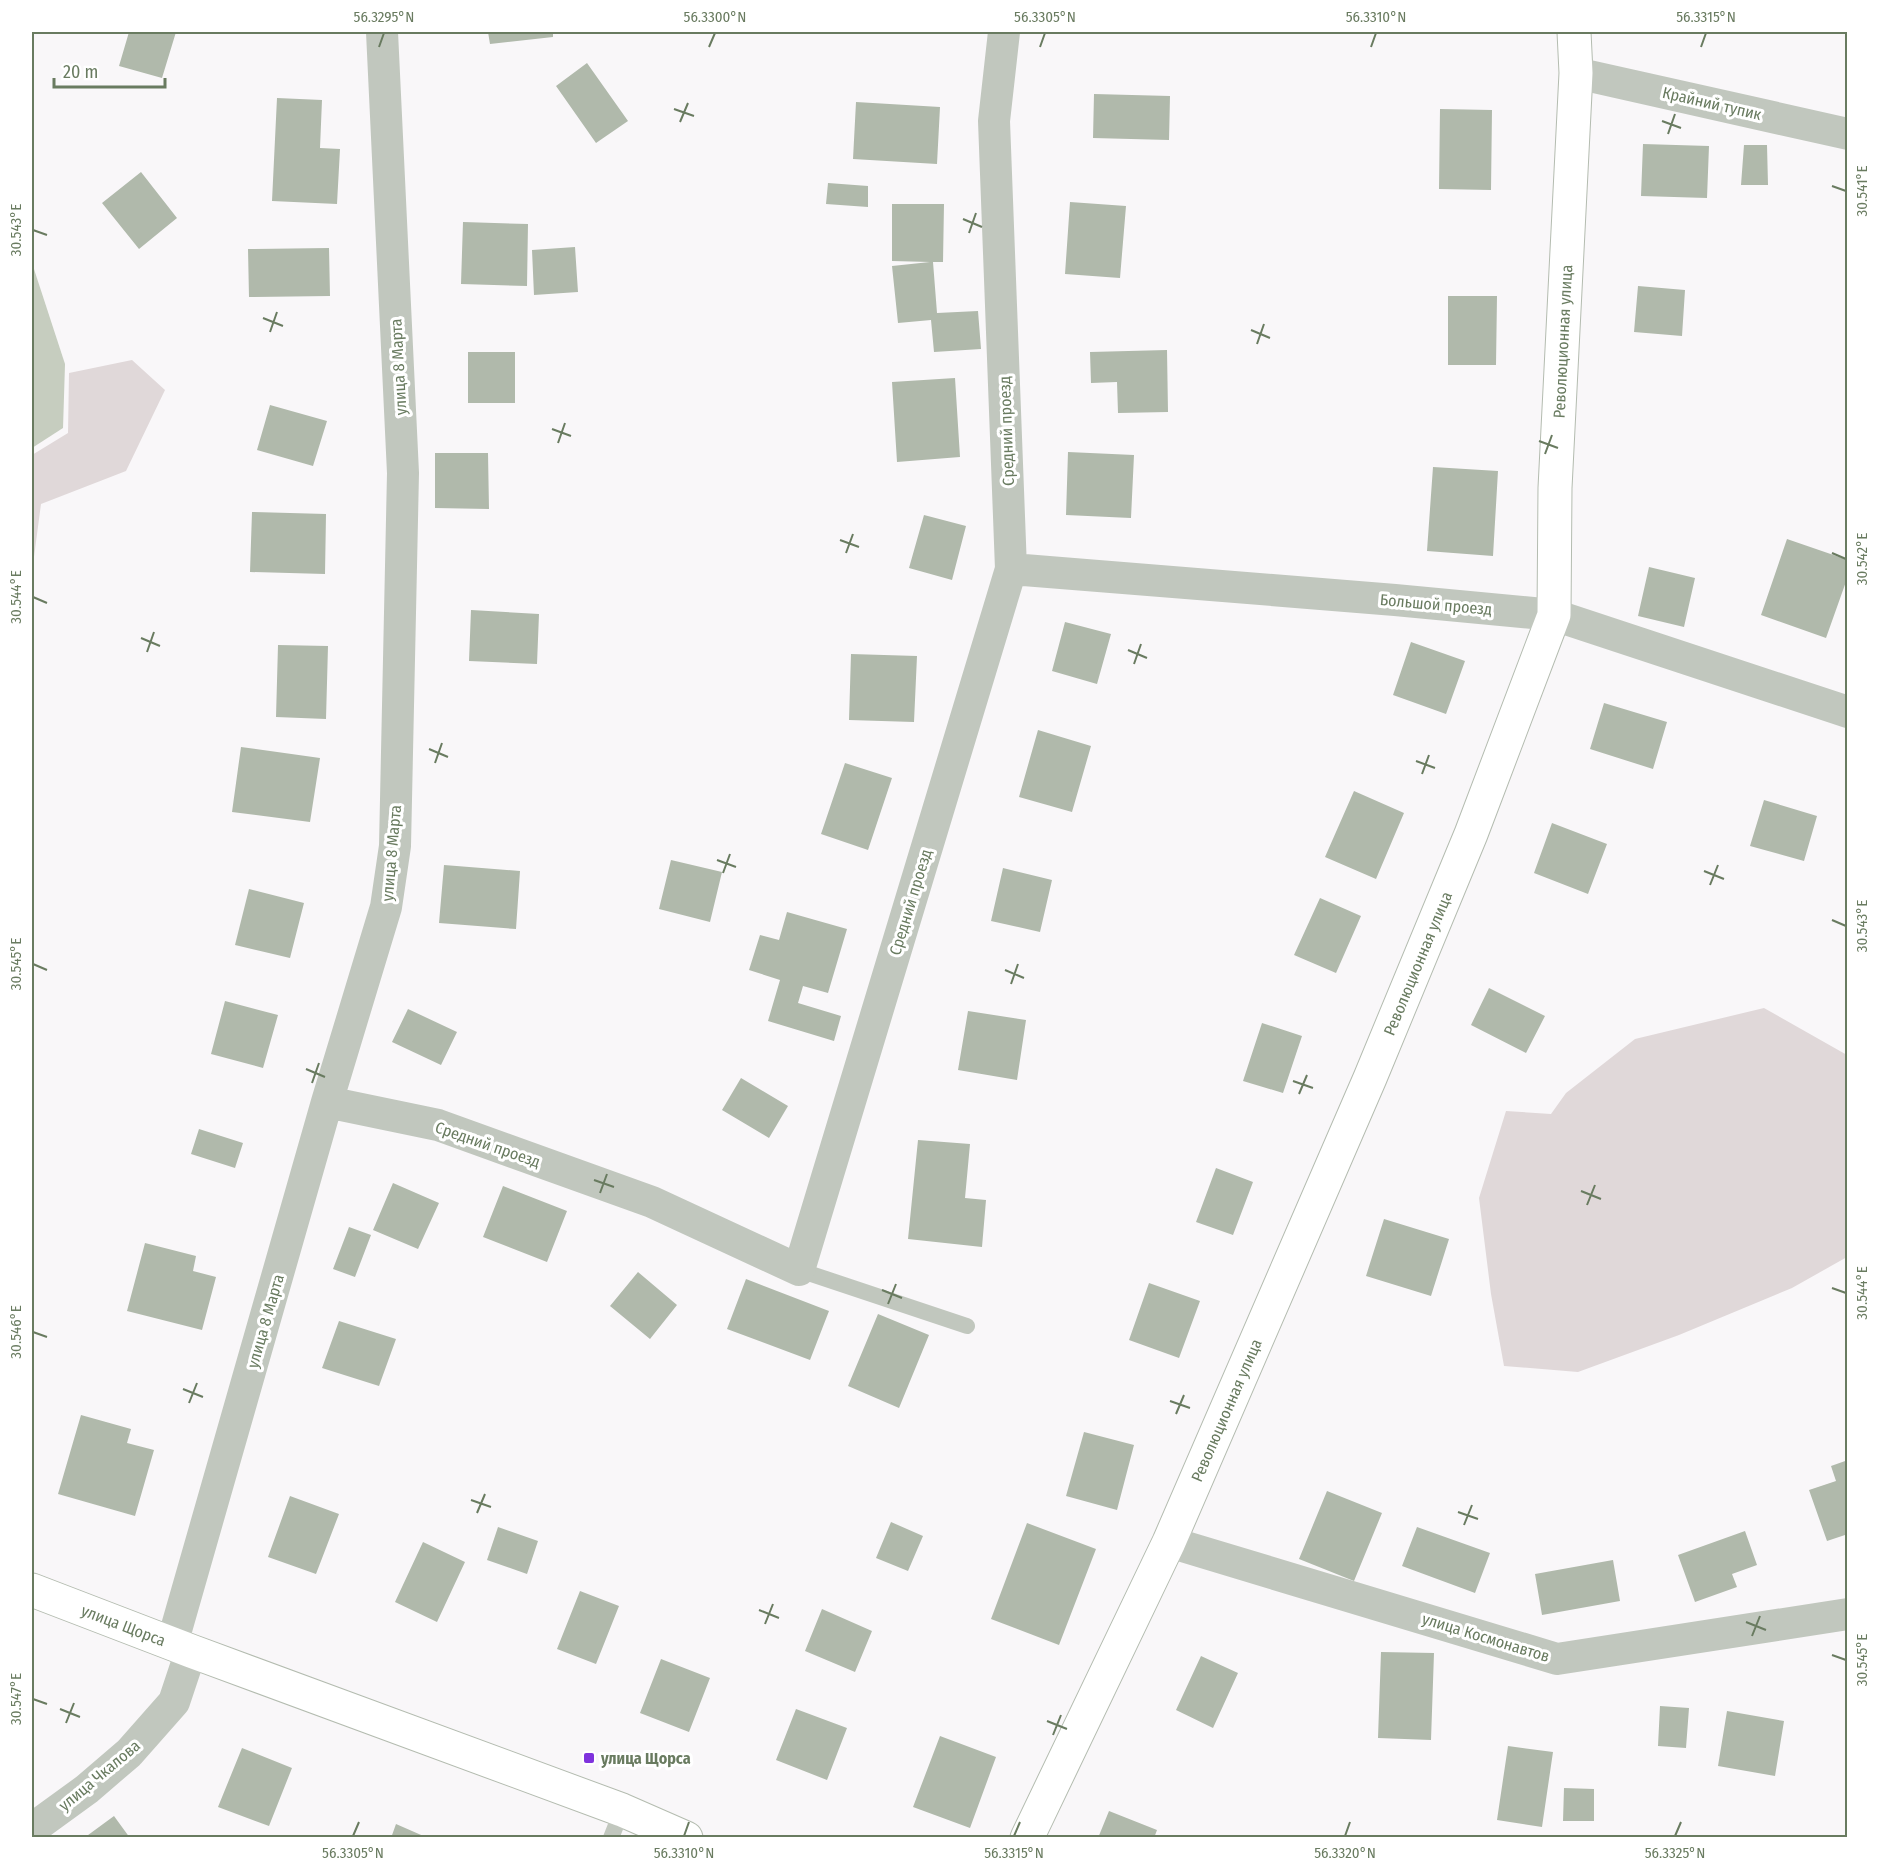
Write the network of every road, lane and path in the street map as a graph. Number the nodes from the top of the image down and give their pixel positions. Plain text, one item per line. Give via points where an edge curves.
1 (382, 32) edge
2 (1004, 32) edge
3 (1574, 32) edge
4 (1576, 73) junction
5 (1848, 134) edge
6 (1011, 569) junction
7 (1554, 615) junction
8 (1848, 712) edge
9 (327, 1102) junction
10 (799, 1270) junction
11 (967, 1326) dead end
12 (1169, 1542) junction
13 (32, 1590) edge
14 (1848, 1614) edge
15 (182, 1648) junction
16 (616, 1824) edge
17 (32, 1829) edge
18 (686, 1838) edge
19 (1027, 1838) edge

1 - 9 street, улица 8 Марта via 403,473 395,846 386,907
2 - 6 street, Средний проезд via 994,121
3 - 4 main road, Революционная улица
4 - 5 street, Крайний тупик
4 - 7 main road, Революционная улица via 1555,488
6 - 7 street, Большой проезд
6 - 10 street, Средний проезд
7 - 8 street, Большой проезд
7 - 12 main road, Революционная улица via 1471,834 1370,1078
9 - 10 street, Средний проезд via 438,1125 652,1202
9 - 15 street, улица 8 Марта
10 - 11 lane
12 - 14 street, улица Космонавтов via 1557,1659
12 - 19 main road, Революционная улица
13 - 15 main road, улица Щорса
15 - 16 main road, улица Щорса
15 - 17 street, улица Чкалова via 174,1702 129,1753
16 - 18 main road, улица Щорса

